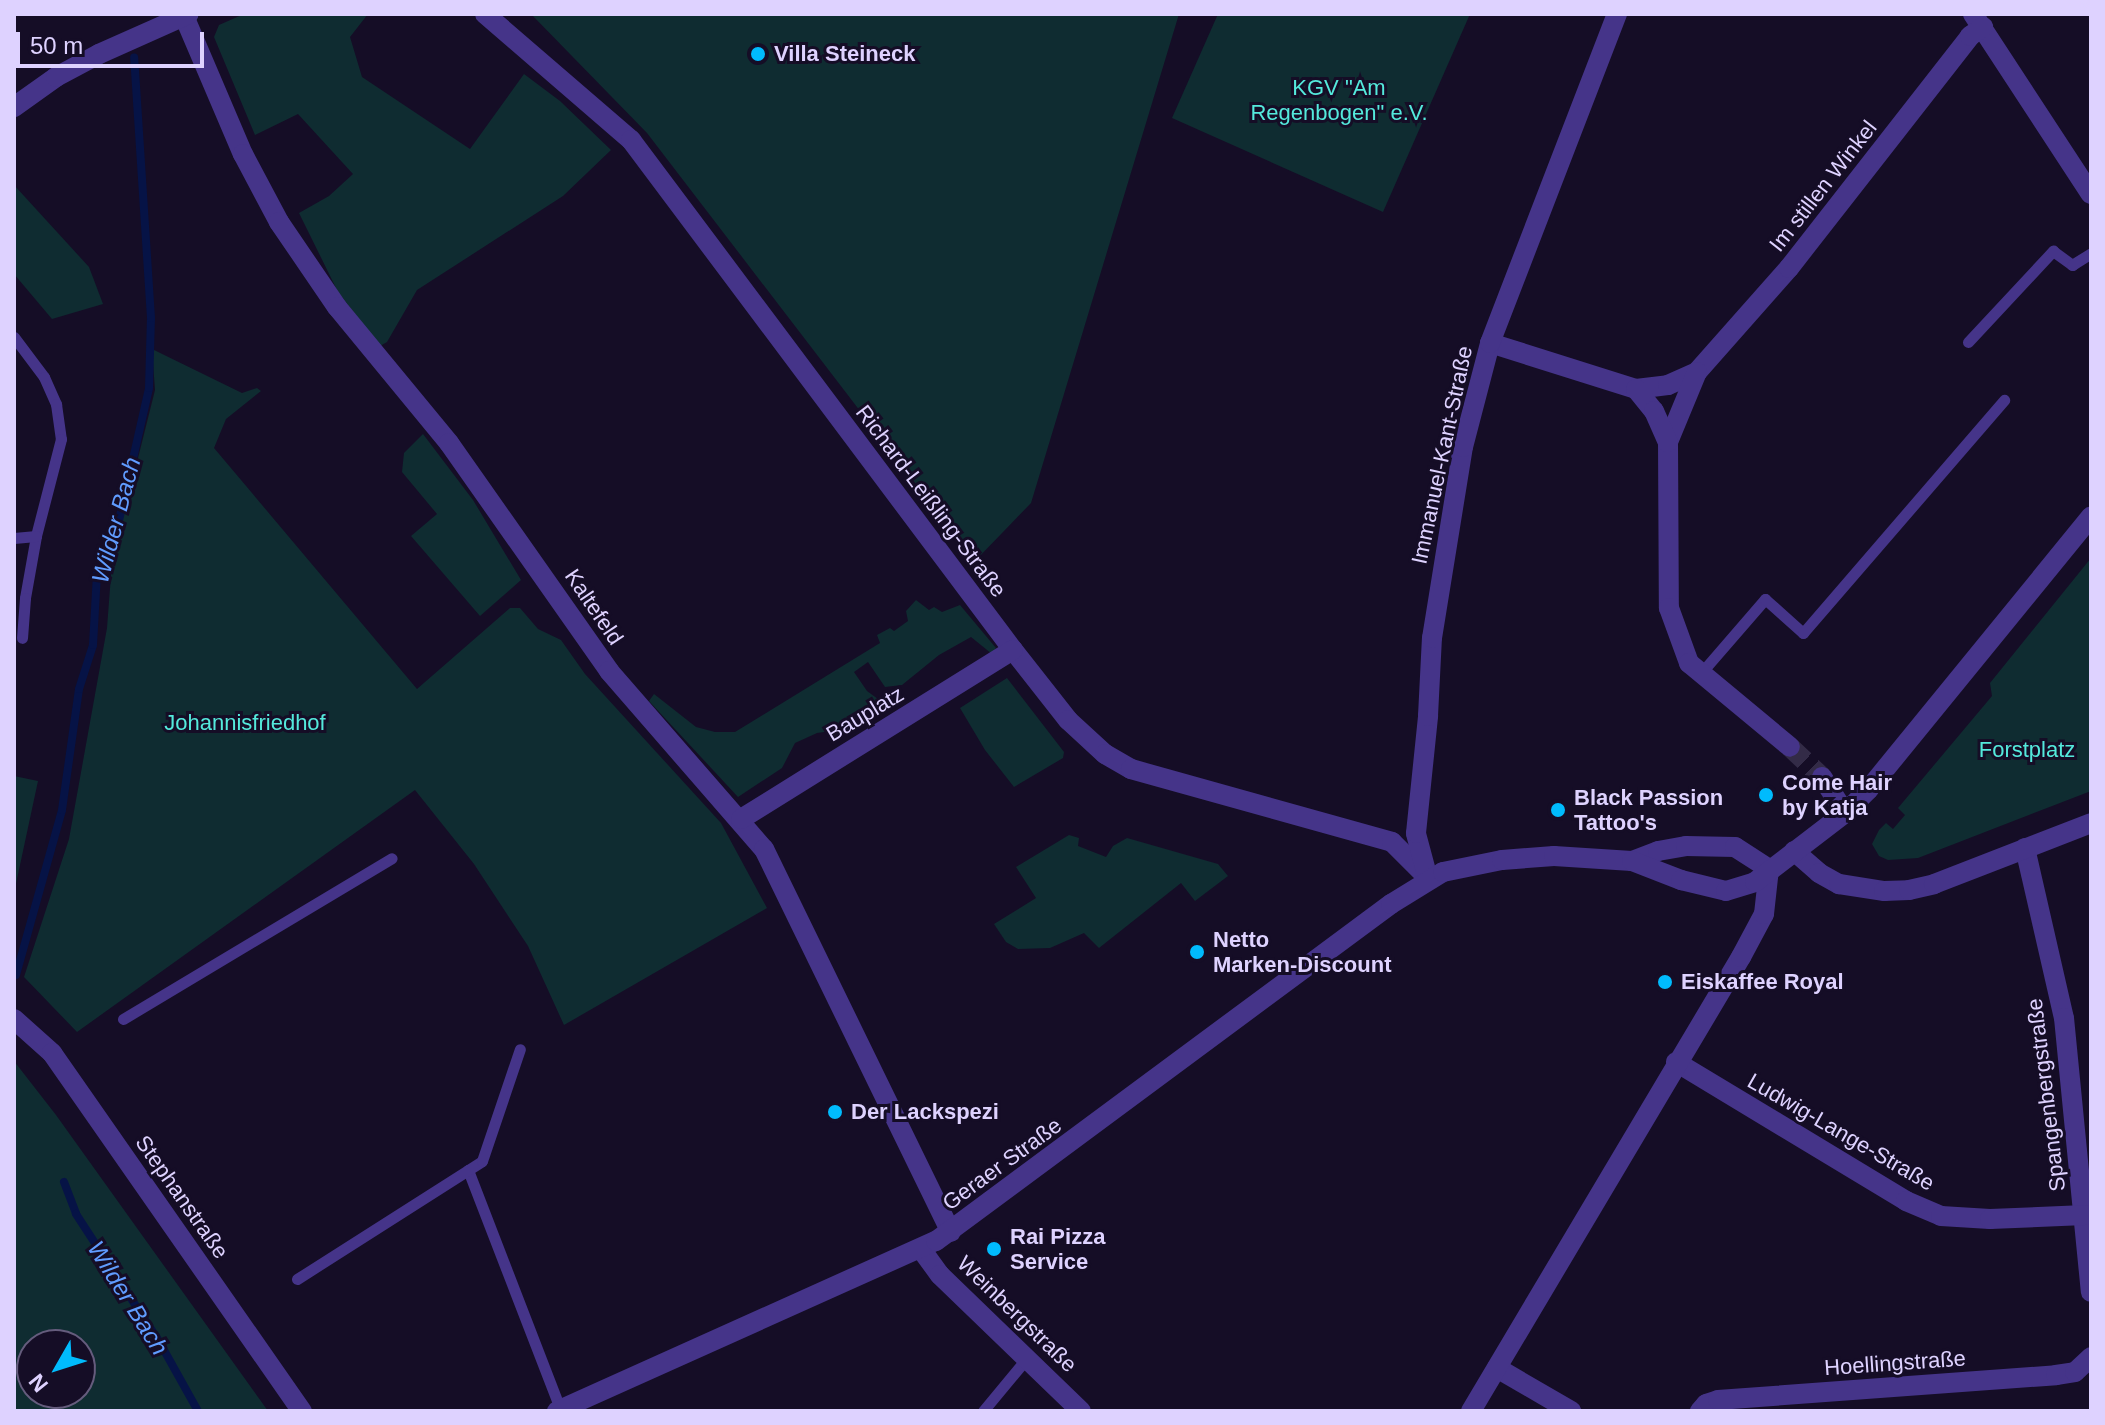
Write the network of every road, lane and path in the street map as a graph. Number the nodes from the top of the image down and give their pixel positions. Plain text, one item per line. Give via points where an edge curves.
1 (485, 14) edge
2 (1617, 14) edge
3 (182, 17) edge
4 (1978, 20) edge
5 (14, 107) edge
6 (2091, 194) edge
7 (2091, 253) edge
8 (14, 337) edge
9 (1968, 342) dead end
10 (1490, 343) junction
11 (1697, 372) junction
12 (1636, 389) junction
13 (2004, 400) dead end
14 (1668, 442) junction
15 (2091, 517) edge
16 (36, 536) junction
17 (14, 538) edge
18 (22, 638) dead end
19 (1013, 650) junction
20 (1701, 673) junction
21 (1790, 747) tunnel mouth
22 (1822, 777) tunnel mouth
23 (1845, 813) junction
24 (741, 819) junction
25 (2091, 823) edge
26 (2025, 848) junction
27 (1794, 851) junction
28 (392, 858) dead end
29 (1632, 861) junction
30 (1769, 869) junction
31 (1429, 879) junction
32 (14, 1019) edge
33 (123, 1019) dead end
34 (520, 1049) dead end
35 (1676, 1062) junction
36 (468, 1170) junction
37 (2085, 1215) junction
38 (951, 1232) junction
39 (921, 1249) junction
40 (297, 1279) dead end
41 (2091, 1292) edge
42 (2091, 1357) edge
43 (1027, 1358) junction
44 (1497, 1368) junction
45 (559, 1410) edge
46 (302, 1411) edge
47 (983, 1411) edge
48 (1081, 1411) edge
49 (1471, 1411) edge
50 (1571, 1411) edge
51 (1700, 1411) edge

1 - 19 street, Richard-Leißling-Straße via 631,140
2 - 10 street, Immanuel-Kant-Straße
3 - 5 street via 56,77
3 - 24 street, Kaltefeld via 272,209 337,307 449,443 609,671
4 - 6 street
4 - 11 street, Im stillen Winkel via 1789,268
7 - 9 lane via 2072,265 2053,251
8 - 16 lane via 44,377 56,404 61,439
10 - 12 street, Im stillen Winkel
10 - 31 street, Immanuel-Kant-Straße via 1460,462 1432,638 1416,833
11 - 12 street, Im stillen Winkel via 1668,385
11 - 14 street, Im stillen Winkel
12 - 14 street, Im stillen Winkel via 1654,411
13 - 20 lane via 1803,633 1765,599
14 - 20 street, Im stillen Winkel via 1669,608 1689,663
15 - 23 street
16 - 17 lane
16 - 18 lane
19 - 24 street, Bauplatz
19 - 31 street, Richard-Leißling-Straße via 1068,720 1117,763 1392,842
20 - 21 street, Im stillen Winkel
22 - 23 street
23 - 27 street
24 - 38 street, Kaltefeld via 764,849
25 - 26 street
26 - 27 street via 1934,884 1884,891 1839,884
26 - 37 street, Spangenbergstraße via 2064,1018
27 - 30 street
28 - 33 lane
29 - 30 street via 1686,846 1735,847
29 - 30 street via 1726,891 1755,882
29 - 31 street via 1554,856 1502,860
30 - 35 street via 1764,914
31 - 38 street, Geraer Straße
32 - 46 street, Stephanstraße via 52,1053
34 - 36 lane via 482,1161
35 - 37 street, Ludwig-Lange-Straße via 1906,1201 1941,1216
35 - 44 street
36 - 40 lane
36 - 45 lane
37 - 41 street, Spangenbergstraße
38 - 39 street, Geraer Straße
39 - 43 street, Weinbergstraße via 940,1275
39 - 45 street, Geraer Straße
42 - 51 street, Hoellingstraße via 2067,1374 1718,1400
43 - 47 lane
43 - 48 street, Weinbergstraße
44 - 49 street
44 - 50 street

